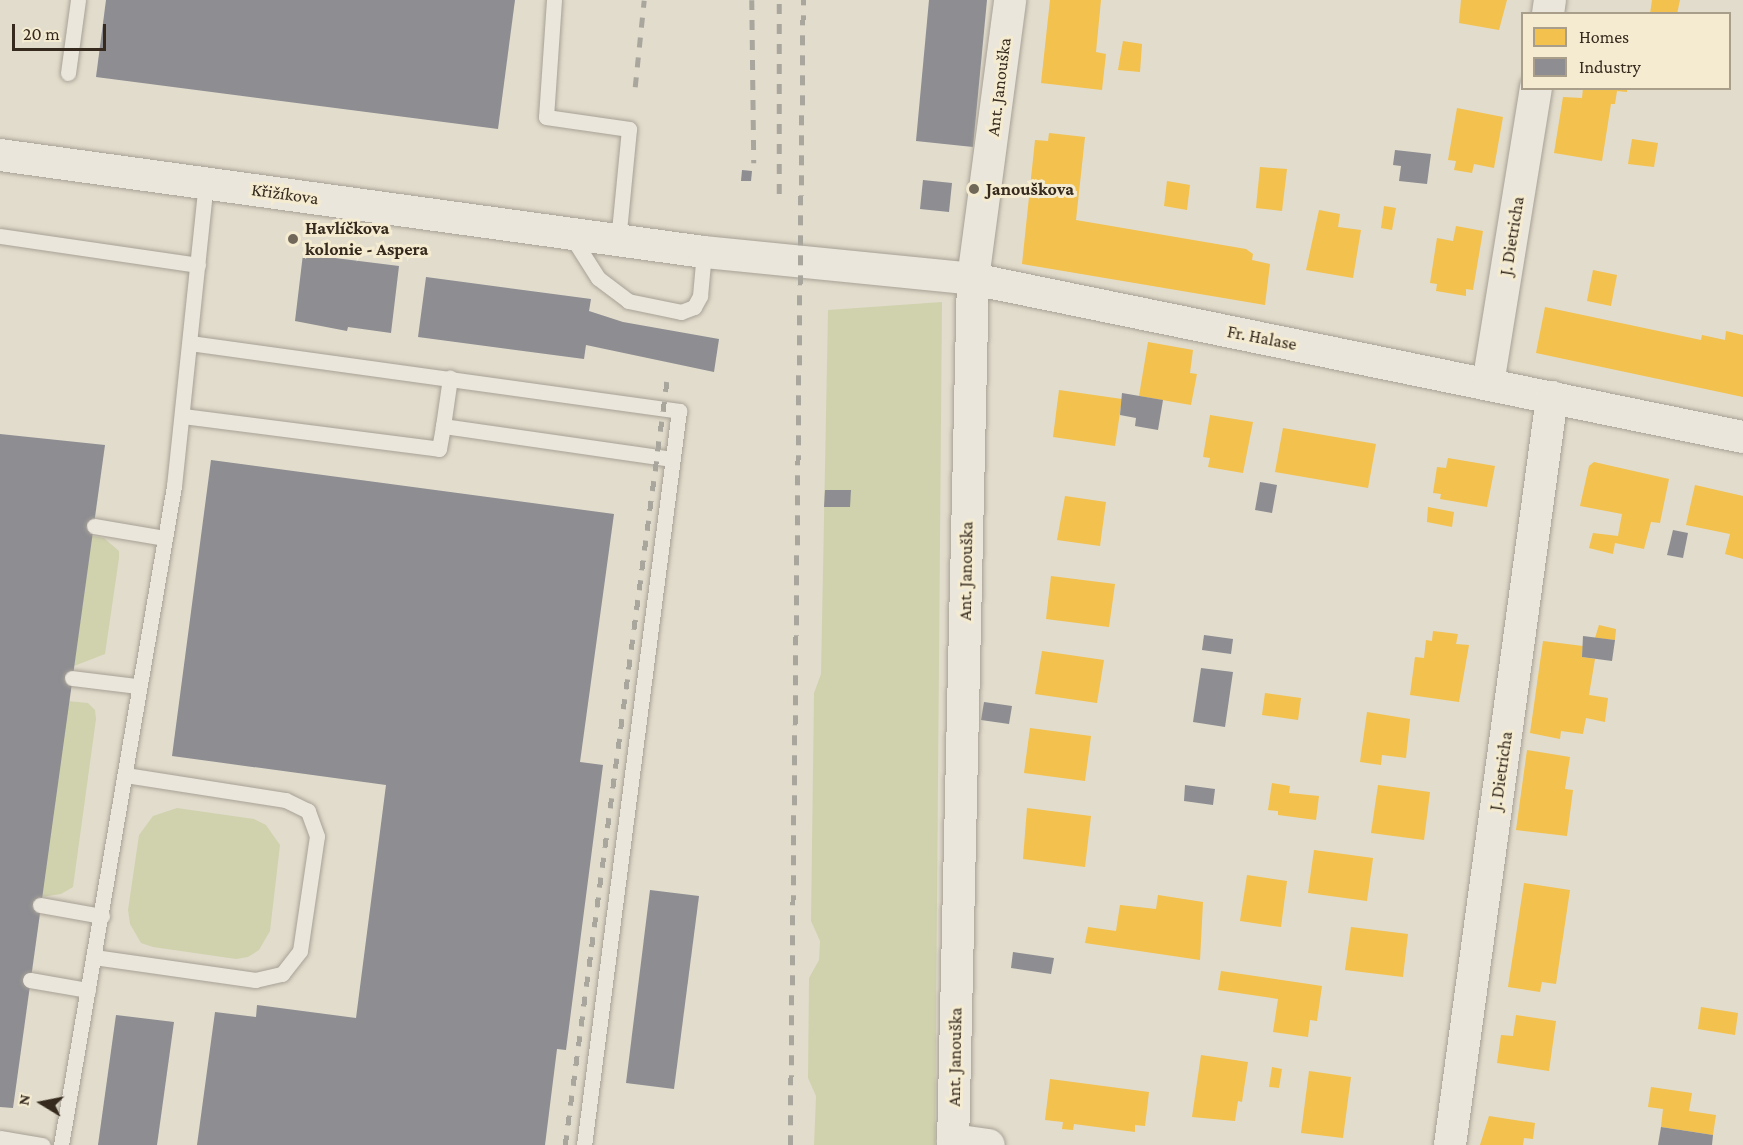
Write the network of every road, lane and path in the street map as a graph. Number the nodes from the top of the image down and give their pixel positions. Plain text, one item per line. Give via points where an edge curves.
1 (78, 0) edge
2 (554, 0) edge
3 (1010, 0) edge
4 (68, 73) dead end
5 (1536, 90) edge
6 (0, 155) edge
7 (206, 183) junction
8 (570, 234) junction
9 (0, 236) edge
10 (618, 241) junction
11 (704, 252) junction
12 (779, 261) joint
13 (198, 265) junction
14 (973, 279) junction
15 (190, 343) junction
16 (450, 378) junction
17 (1488, 384) junction
18 (1552, 397) junction
19 (183, 417) junction
20 (442, 426) junction
21 (1743, 437) edge
22 (672, 459) junction
23 (94, 526) dead end
24 (164, 538) junction
25 (72, 678) dead end
26 (137, 686) junction
27 (125, 776) junction
28 (40, 905) dead end
29 (102, 916) junction
30 (94, 957) junction
31 (30, 980) dead end
32 (88, 990) junction
33 (0, 1138) edge
34 (953, 1142) edge
35 (42, 1145) edge
36 (61, 1145) edge
37 (584, 1145) edge
38 (989, 1145) edge
39 (1450, 1145) edge

1 - 4 lane
2 - 10 lane via 546,117 628,129
3 - 14 street, Ant. Janouška
5 - 17 street, J. Dietricha
6 - 7 street, Křižíkova
7 - 8 street, Křižíkova
7 - 13 lane
8 - 10 street, Křižíkova
8 - 11 lane via 598,278 628,301 681,312 694,306 700,296
9 - 13 lane
10 - 11 street, Křižíkova
11 - 12 street, Křižíkova
12 - 14 street, Fr. Halase
13 - 15 lane
14 - 17 street, Fr. Halase
14 - 34 street, Ant. Janouška
15 - 16 lane
15 - 19 lane
16 - 20 lane
16 - 22 lane via 679,411
17 - 18 street, Fr. Halase
18 - 21 street, Fr. Halase
18 - 39 street, J. Dietricha
19 - 20 lane via 440,449
19 - 24 lane
20 - 22 lane
22 - 37 lane
23 - 24 lane
24 - 26 lane
25 - 26 lane
26 - 27 lane
27 - 29 lane
27 - 30 lane via 285,800 308,811 317,836 300,951 282,974 255,980
28 - 29 lane
29 - 30 lane
30 - 32 lane
31 - 32 lane
32 - 36 lane
33 - 35 lane
34 - 38 street

